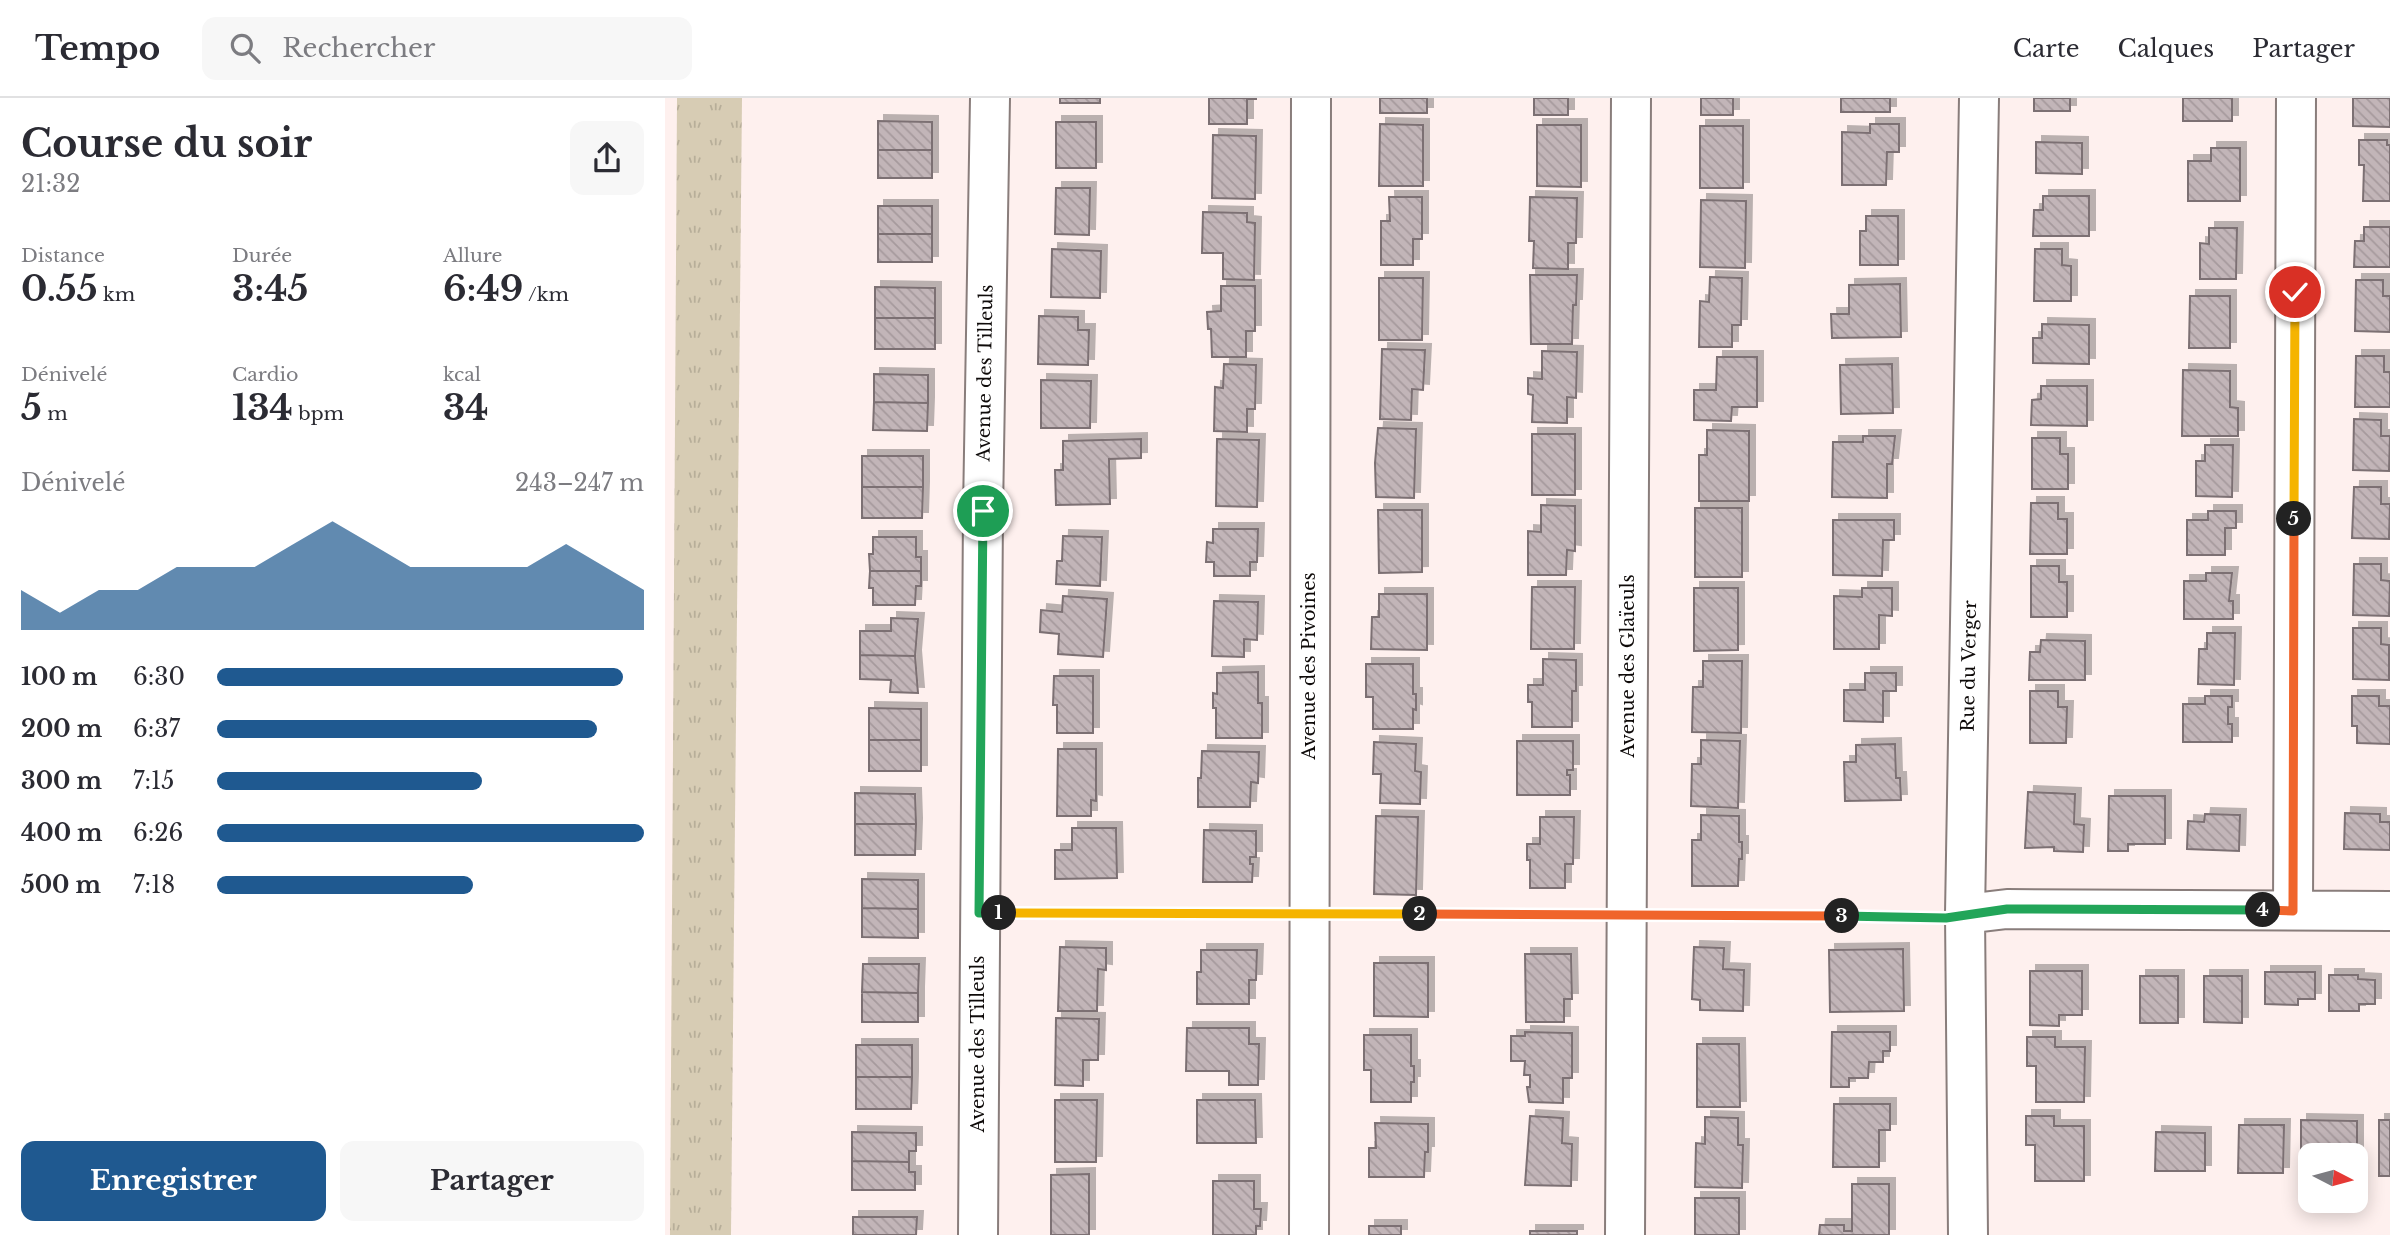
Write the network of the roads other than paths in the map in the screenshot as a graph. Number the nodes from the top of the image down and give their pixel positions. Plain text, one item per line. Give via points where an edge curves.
1 (990, 98) edge
2 (1311, 98) edge
3 (1631, 98) edge
4 (1979, 98) edge
5 (2296, 98) edge
6 (2293, 911) junction
7 (2390, 911) edge
8 (1965, 914) junction
9 (978, 1235) edge
10 (1309, 1235) edge
11 (1625, 1235) edge
12 (1968, 1235) edge

1 - 9 street, Avenue des Tilleuls
2 - 10 street, Avenue des Pivoines
3 - 11 street, Avenue des Glaïeuls
4 - 8 street, Rue du Verger
5 - 6 street
6 - 7 street
6 - 8 street via 2007,909
8 - 12 street, Rue du Verger

